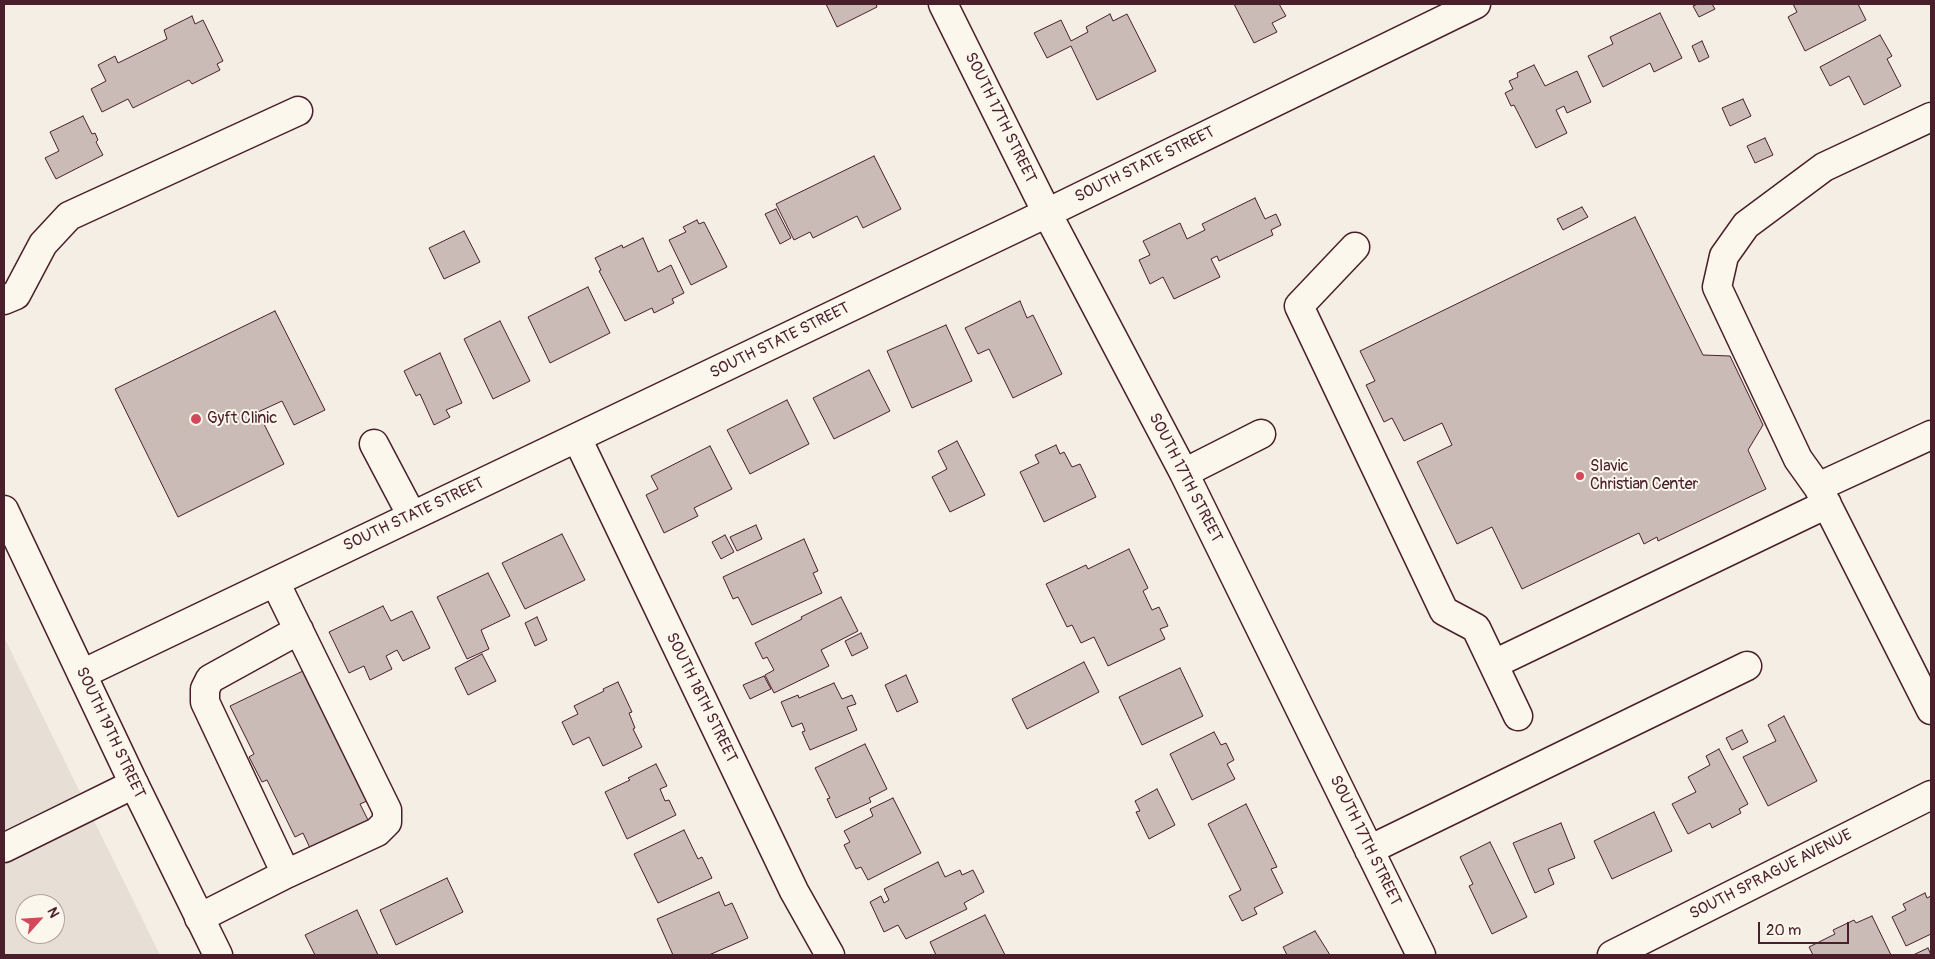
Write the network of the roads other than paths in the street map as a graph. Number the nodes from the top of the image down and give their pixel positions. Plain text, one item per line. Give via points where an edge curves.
1 (943, 4) edge
2 (1476, 4) edge
3 (298, 111) dead end
4 (1931, 117) edge
5 (1047, 214) junction
6 (1355, 247) dead end
7 (4, 300) edge
8 (1261, 434) dead end
9 (1931, 434) edge
10 (577, 438) junction
11 (374, 444) dead end
12 (1184, 473) junction
13 (1823, 496) junction
14 (4, 510) edge
15 (412, 516) junction
16 (275, 582) junction
17 (300, 630) junction
18 (1494, 664) junction
19 (1747, 666) dead end
20 (82, 674) junction
21 (1931, 710) edge
22 (1518, 716) dead end
23 (134, 784) junction
24 (1931, 795) edge
25 (4, 848) edge
26 (1369, 850) junction
27 (286, 874) junction
28 (199, 918) junction
29 (218, 955) edge
30 (830, 955) edge
31 (1421, 955) edge
32 (1612, 955) edge

1 - 5 street, SOUTH 17TH STREET
2 - 5 street, SOUTH STATE STREET
3 - 7 street via 70,216 43,244 16,295
4 - 13 street via 1824,167 1746,225 1724,256 1717,287 1798,459
5 - 10 street, SOUTH STATE STREET
5 - 12 street, SOUTH 17TH STREET
6 - 18 street via 1299,306 1444,611 1476,628
8 - 12 street
9 - 13 street
10 - 15 street, SOUTH STATE STREET
10 - 30 street, SOUTH 18TH STREET via 794,890
11 - 15 street
12 - 26 street, SOUTH 17TH STREET
13 - 18 street
13 - 21 street
14 - 20 street, SOUTH 19TH STREET
15 - 16 street, SOUTH STATE STREET
16 - 17 street
16 - 20 street, SOUTH STATE STREET
17 - 27 street via 210,679 205,688 205,702
17 - 27 street via 387,810 388,822 377,832
18 - 22 street
19 - 26 street
20 - 23 street, SOUTH 19TH STREET
23 - 25 street
23 - 28 street, SOUTH 19TH STREET
24 - 32 street, SOUTH SPRAGUE AVENUE
26 - 31 street, SOUTH 17TH STREET
27 - 28 street
28 - 29 street, SOUTH 19TH STREET

